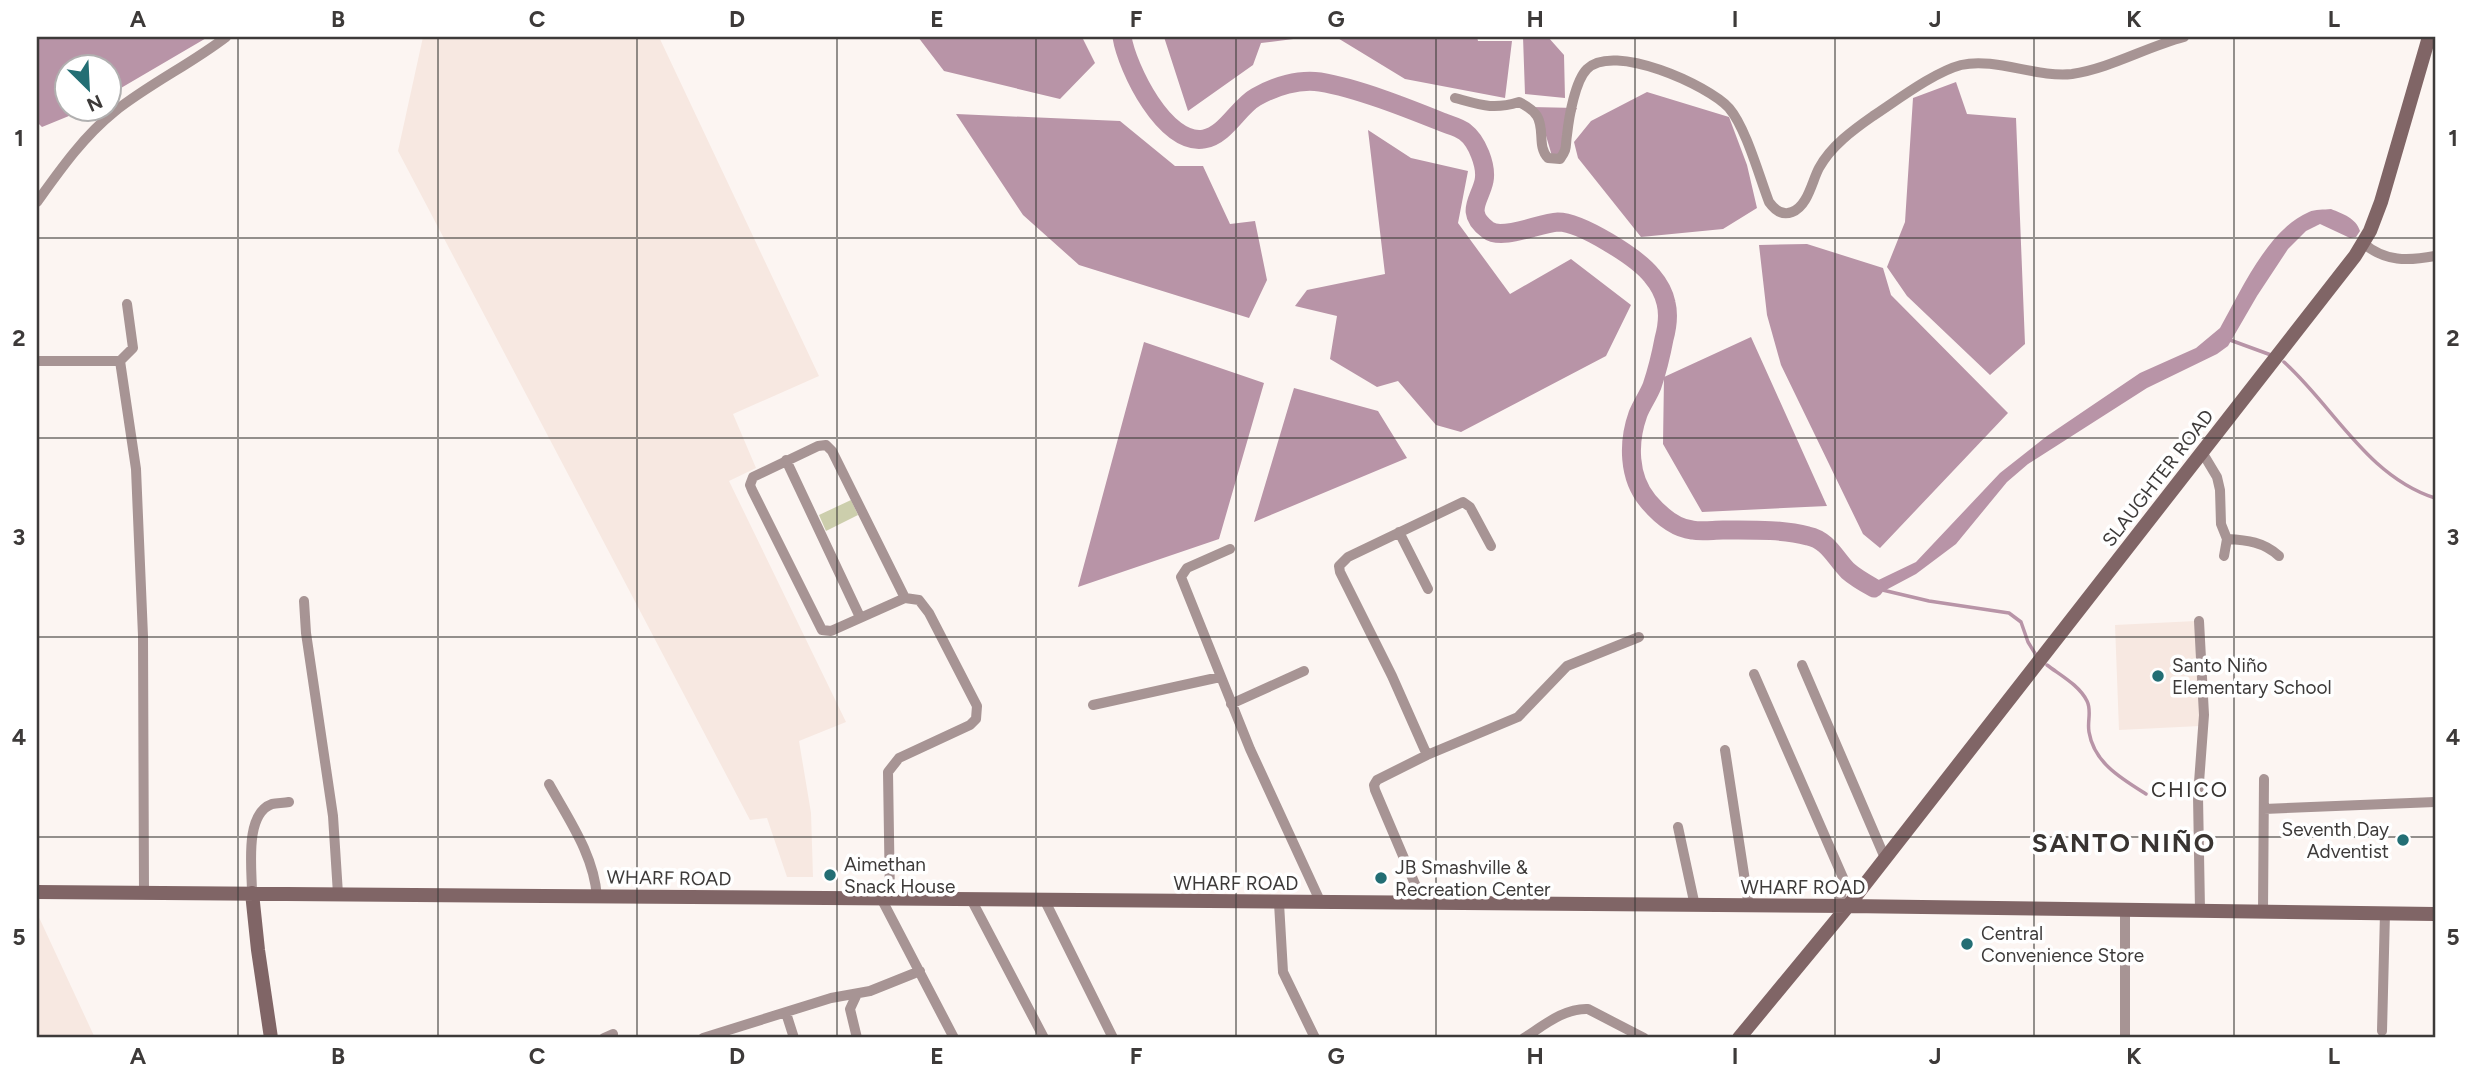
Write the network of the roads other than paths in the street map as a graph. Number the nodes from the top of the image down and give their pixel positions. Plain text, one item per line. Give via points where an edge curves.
1 (226, 37) edge
2 (2184, 37) edge
3 (2429, 37) edge
4 (1455, 98) dead end
5 (37, 202) edge
6 (2363, 243) junction
7 (2435, 256) edge
8 (127, 303) dead end
9 (37, 361) edge
10 (120, 361) junction
11 (2202, 452) junction
12 (786, 460) junction
13 (1399, 532) junction
14 (2228, 539) junction
15 (1491, 546) dead end
16 (1230, 549) dead end
17 (2224, 556) dead end
18 (2279, 556) dead end
19 (1428, 589) dead end
20 (905, 598) junction
21 (304, 601) dead end
22 (860, 617) junction
23 (2199, 621) dead end
24 (1639, 637) dead end
25 (1802, 665) dead end
26 (1304, 671) dead end
27 (1754, 674) dead end
28 (1220, 677) junction
29 (1231, 704) junction
30 (1093, 705) dead end
31 (1725, 750) dead end
32 (1427, 755) junction
33 (2264, 779) dead end
34 (549, 784) dead end
35 (289, 802) dead end
36 (2435, 802) edge
37 (2264, 809) junction
38 (1678, 827) dead end
39 (1885, 858) junction
40 (37, 892) edge
41 (145, 892) junction
42 (252, 893) junction
43 (338, 894) junction
44 (597, 897) junction
45 (886, 900) junction
46 (972, 901) junction
47 (1045, 901) junction
48 (1279, 903) junction
49 (1321, 903) junction
50 (1423, 903) junction
51 (1695, 906) junction
52 (1844, 906) junction
53 (1749, 907) junction
54 (2125, 910) junction
55 (2200, 910) junction
56 (2263, 911) junction
57 (2385, 913) junction
58 (2435, 914) edge
59 (920, 971) junction
60 (858, 994) junction
61 (786, 1013) junction
62 (2382, 1031) dead end
63 (728, 1035) edge
64 (271, 1038) edge
65 (703, 1038) edge
66 (794, 1038) edge
67 (857, 1038) edge
68 (953, 1038) edge
69 (1044, 1038) edge
70 (1113, 1038) edge
71 (1315, 1038) edge
72 (1524, 1038) edge
73 (1643, 1038) edge
74 (1739, 1038) edge
75 (2125, 1038) edge

1 - 5 street via 115,111 82,142
2 - 4 street via 2071,74 1984,65 1962,65 1944,72 1858,126 1819,167 1800,206 1784,213 1769,202 1728,108 1714,95 1673,74 1621,61 1603,60 1589,66 1578,79 1566,151 1560,159 1548,159 1544,154 1536,114 1519,102 1489,107
3 - 6 main road, SLAUGHTER ROAD via 2384,195
6 - 7 street via 2385,257
6 - 11 main road, SLAUGHTER ROAD
8 - 10 street via 133,348
9 - 10 street
10 - 41 street via 136,470
11 - 14 street via 2217,477 2221,524
11 - 39 main road, SLAUGHTER ROAD
12 - 20 street via 822,445 830,447
12 - 22 street
12 - 22 street via 753,477 752,490 822,630 831,631
13 - 15 street via 1463,502 1470,506
13 - 19 street
13 - 32 street via 1348,557 1341,562 1340,572
14 - 17 street
14 - 18 street via 2270,547
16 - 28 street via 1181,574
20 - 22 street
20 - 45 street via 919,600 929,613 977,714 970,725 899,758 888,772
21 - 43 street via 333,816
23 - 55 street via 2204,715 2198,796
24 - 32 street via 1567,666 1518,717
25 - 39 street
26 - 29 street
27 - 52 street via 1844,880
28 - 29 street
28 - 30 street
29 - 49 street
31 - 53 street
32 - 50 street via 1374,785
33 - 37 street
34 - 44 street via 590,860
35 - 42 street via 270,805 254,825
36 - 37 street
37 - 56 street
38 - 51 street
39 - 52 main road, SLAUGHTER ROAD
40 - 41 main road, WHARF ROAD
41 - 42 main road, WHARF ROAD
42 - 43 main road, WHARF ROAD
42 - 64 main road
43 - 44 main road, WHARF ROAD
44 - 45 main road, WHARF ROAD
45 - 46 main road, WHARF ROAD
45 - 59 street
46 - 47 main road, WHARF ROAD
46 - 69 street
47 - 48 main road, WHARF ROAD
47 - 70 street
48 - 49 main road, WHARF ROAD
48 - 71 street via 1283,972
49 - 50 main road, WHARF ROAD
50 - 51 main road, WHARF ROAD
51 - 53 main road, WHARF ROAD
52 - 53 main road, WHARF ROAD
52 - 54 main road, WHARF ROAD
52 - 74 main road, SLAUGHTER ROAD
54 - 55 main road, WHARF ROAD
54 - 75 street
55 - 56 main road, WHARF ROAD
56 - 57 main road, WHARF ROAD
57 - 58 main road, WHARF ROAD
57 - 62 street
59 - 60 street
59 - 68 street
60 - 61 street
60 - 67 street via 850,1009
61 - 63 street
61 - 66 street
63 - 65 street
72 - 73 street via 1562,1014 1588,1009

